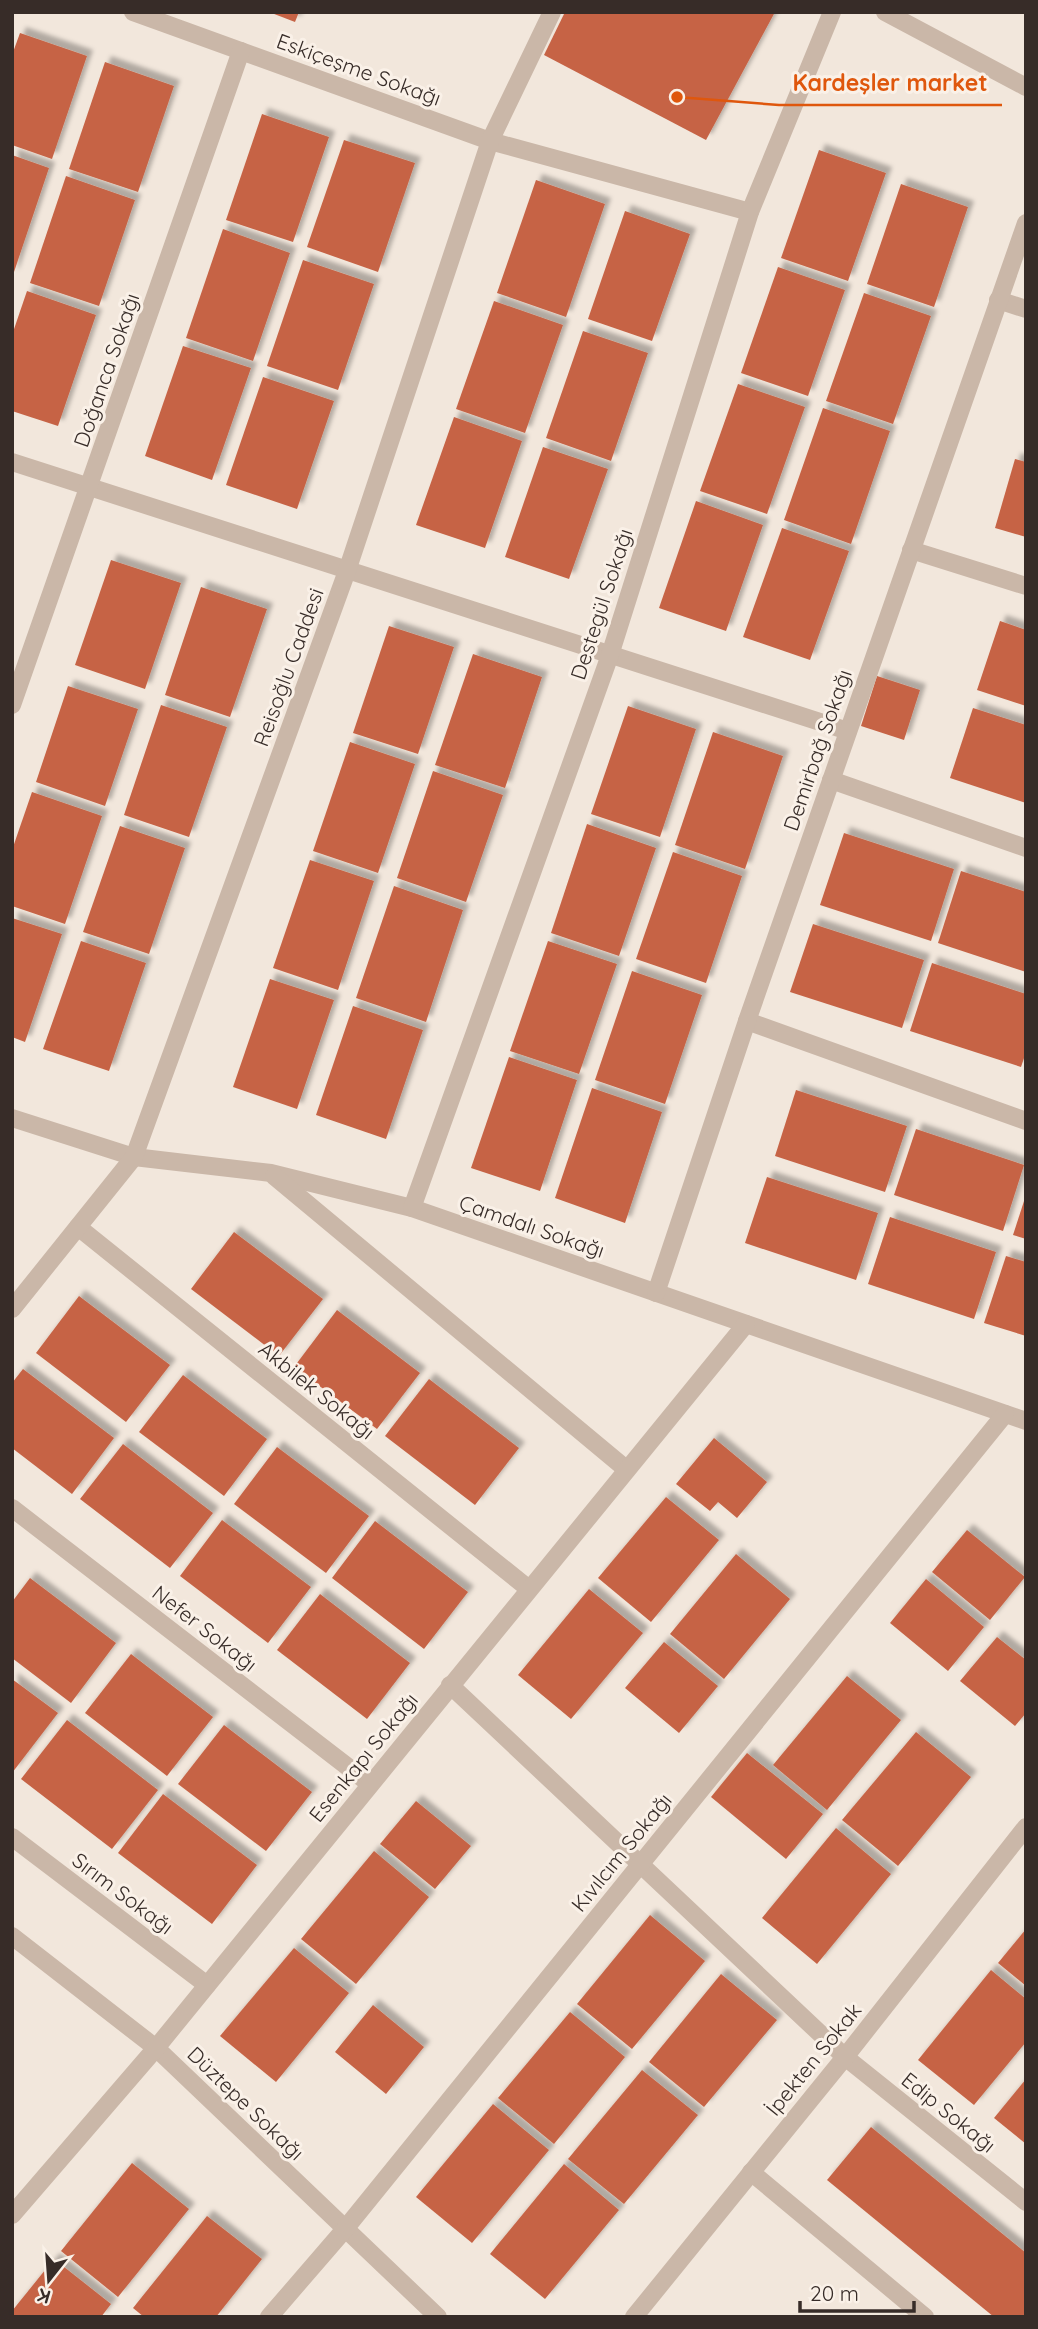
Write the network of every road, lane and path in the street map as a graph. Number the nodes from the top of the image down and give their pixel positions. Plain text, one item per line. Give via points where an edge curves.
1 (133, 12) edge
2 (552, 12) edge
3 (832, 12) edge
4 (886, 12) edge
5 (177, 19) edge
6 (241, 51) junction
7 (1026, 87) edge
8 (490, 141) junction
9 (750, 212) junction
10 (1026, 223) edge
11 (998, 300) junction
12 (1026, 309) edge
13 (12, 462) edge
14 (89, 487) junction
15 (911, 550) junction
16 (347, 571) junction
17 (1026, 586) edge
18 (610, 655) junction
19 (12, 705) edge
20 (848, 731) junction
21 (831, 780) junction
22 (1026, 848) edge
23 (747, 1021) junction
24 (12, 1118) edge
25 (1026, 1121) edge
26 (134, 1157) junction
27 (271, 1173) junction
28 (412, 1209) junction
29 (78, 1227) junction
30 (656, 1293) junction
31 (12, 1308) edge
32 (746, 1324) junction
33 (1005, 1414) junction
34 (1026, 1421) edge
35 (626, 1469) junction
36 (12, 1508) edge
37 (528, 1589) junction
38 (450, 1685) junction
39 (370, 1784) junction
40 (1026, 1827) edge
41 (12, 1837) edge
42 (640, 1864) junction
43 (12, 1936) edge
44 (207, 1985) junction
45 (156, 2048) junction
46 (845, 2057) junction
47 (751, 2172) junction
48 (1026, 2202) edge
49 (12, 2215) edge
50 (345, 2229) junction
51 (269, 2317) edge
52 (438, 2317) edge
53 (634, 2317) edge
54 (925, 2317) edge

1 - 5 street, Eskiçeşme Sokağı
2 - 8 street, Reisoğlu Caddesi
3 - 9 street, Destegül Sokağı
4 - 7 street
5 - 6 street, Eskiçeşme Sokağı
6 - 8 street, Eskiçeşme Sokağı
6 - 14 street, Doğanca Sokağı
8 - 9 street, Eskiçeşme Sokağı
8 - 16 street, Reisoğlu Caddesi
9 - 18 street, Destegül Sokağı
10 - 11 street, Demirbağ Sokağı
11 - 12 street
11 - 15 street, Demirbağ Sokağı
13 - 14 street
14 - 16 street
14 - 19 street, Doğanca Sokağı
15 - 17 street
15 - 20 street, Demirbağ Sokağı
16 - 18 street
16 - 26 street, Reisoğlu Caddesi
18 - 20 street
18 - 28 street, Destegül Sokağı
20 - 21 street, Demirbağ Sokağı
21 - 22 street
21 - 23 street, Demirbağ Sokağı
23 - 25 street
23 - 30 street, Demirbağ Sokağı
24 - 26 street, Çamdalı Sokağı
26 - 27 street, Çamdalı Sokağı
26 - 29 street, Reisoğlu Caddesi
27 - 28 street, Çamdalı Sokağı
27 - 35 street
28 - 30 street, Çamdalı Sokağı
29 - 31 street, Reisoğlu Caddesi
29 - 37 street, Akbilek Sokağı
30 - 32 street, Çamdalı Sokağı
32 - 33 street, Çamdalı Sokağı
32 - 35 street, Esenkapı Sokağı
33 - 34 street, Çamdalı Sokağı
33 - 42 street, Kıvılcım Sokağı
35 - 37 street, Esenkapı Sokağı
36 - 39 street, Nefer Sokağı
37 - 38 street, Esenkapı Sokağı
38 - 39 street, Esenkapı Sokağı
38 - 42 street, Edip Sokağı
39 - 44 street, Esenkapı Sokağı
40 - 46 street, İpekten Sokak
41 - 44 street, Sırım Sokağı
42 - 46 street, Edip Sokağı
42 - 50 street, Kıvılcım Sokağı
43 - 45 street, Düztepe Sokağı
44 - 45 street, Esenkapı Sokağı
45 - 49 street, Esenkapı Sokağı
45 - 50 street, Düztepe Sokağı
46 - 47 street, İpekten Sokak
46 - 48 street, Edip Sokağı
47 - 53 street, İpekten Sokak
47 - 54 street
50 - 51 street, Kıvılcım Sokağı
50 - 52 street, Düztepe Sokağı

